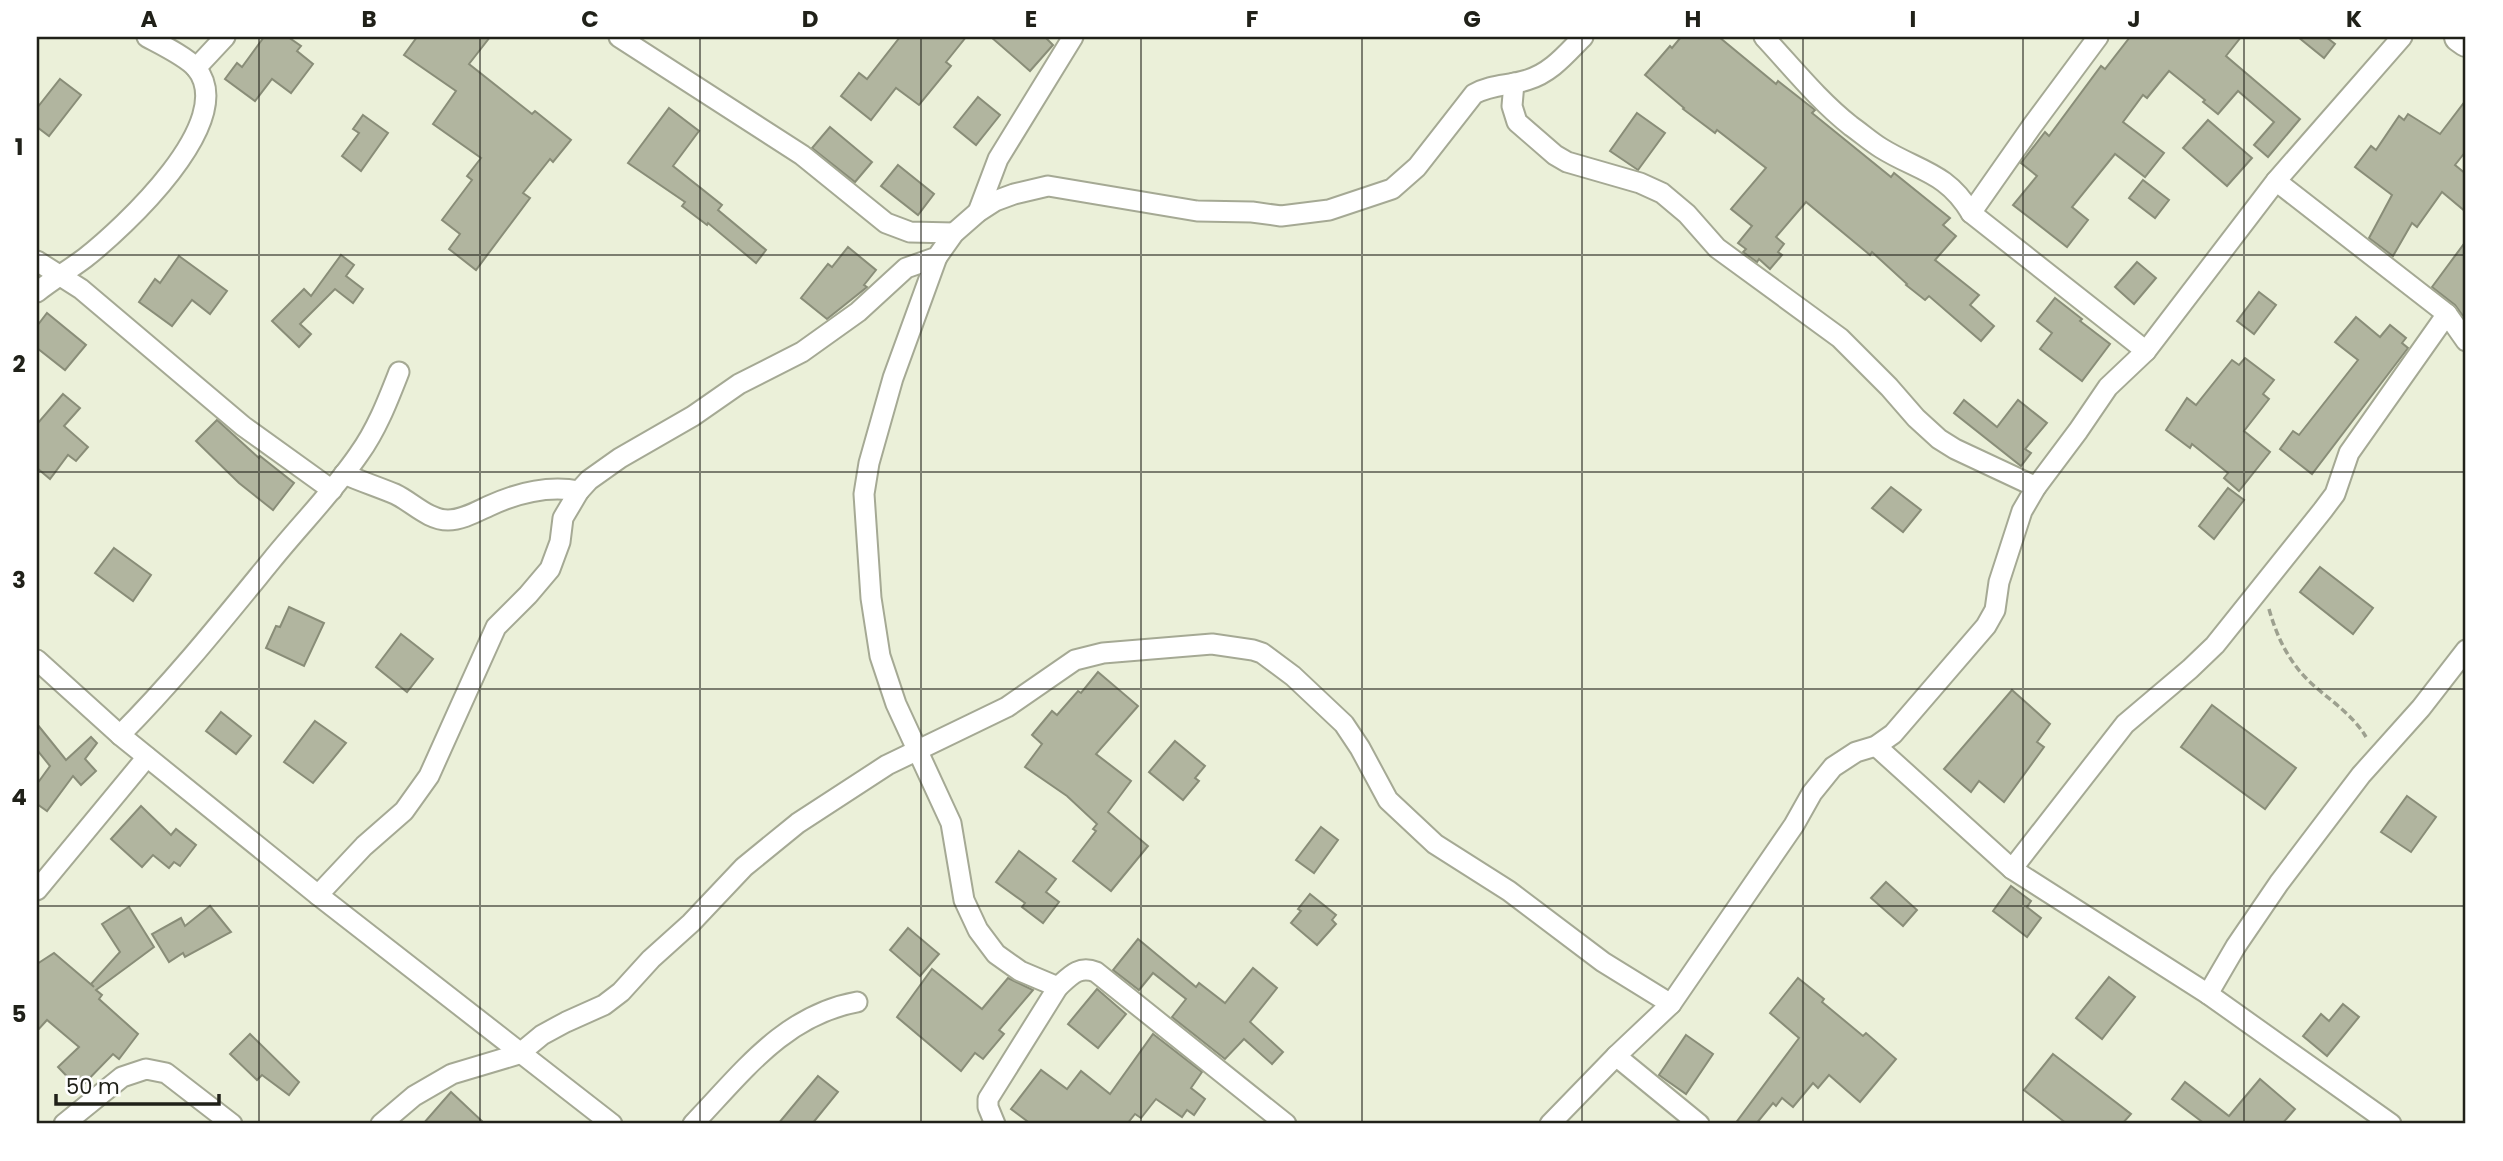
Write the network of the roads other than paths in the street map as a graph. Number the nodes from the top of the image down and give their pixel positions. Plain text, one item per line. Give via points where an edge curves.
1 (147, 37) edge
2 (225, 37) edge
3 (618, 37) edge
4 (1073, 37) edge
5 (1583, 37) edge
6 (1764, 37) edge
7 (2098, 37) edge
8 (2402, 37) edge
9 (2459, 37) edge
10 (2466, 43) edge
11 (196, 68) junction
12 (1514, 83) junction
13 (2277, 181) junction
14 (978, 212) junction
15 (1971, 213) junction
16 (954, 233) junction
17 (937, 257) junction
18 (37, 261) edge
19 (62, 275) junction
20 (37, 292) edge
21 (2447, 314) junction
22 (2466, 341) edge
23 (2146, 351) junction
24 (399, 372) dead end
25 (338, 482) junction
26 (2036, 487) junction
27 (579, 491) junction
28 (2466, 650) edge
29 (37, 660) edge
30 (120, 735) junction
31 (1876, 746) junction
32 (917, 752) junction
33 (147, 757) junction
34 (2012, 869) junction
35 (37, 890) edge
36 (318, 895) junction
37 (1058, 987) junction
38 (2208, 994) junction
39 (858, 1002) dead end
40 (1671, 1004) junction
41 (519, 1054) junction
42 (1616, 1056) junction
43 (64, 1124) edge
44 (232, 1124) edge
45 (381, 1124) edge
46 (612, 1124) edge
47 (693, 1124) edge
48 (995, 1124) edge
49 (1286, 1124) edge
50 (1550, 1124) edge
51 (1699, 1124) edge
52 (2391, 1124) edge

1 - 11 street
2 - 11 street
3 - 16 street via 802,155 886,223 910,232
4 - 14 street via 998,159
5 - 12 street via 1552,68
6 - 15 street via 1848,124 1881,148 1940,178
7 - 15 street
8 - 13 street
9 - 10 street
11 - 19 street via 202,78 204,106 191,144 153,194 109,238
12 - 14 street via 1496,84 1474,94 1417,167 1386,193 1315,213 1281,216 1197,211 1048,186 995,201
12 - 26 street via 1512,106 1517,122 1555,155 1662,193 1717,248 1840,338 1939,439
13 - 21 street
13 - 23 street
14 - 16 street
15 - 23 street
16 - 17 street
17 - 27 street via 906,268 858,312 802,352 739,384 611,464
17 - 32 street via 893,378 864,494 880,656
18 - 19 street
19 - 20 street
19 - 25 street via 243,426
21 - 22 street
21 - 34 street via 2349,453 2335,494 2215,645 2125,724
23 - 26 street via 2108,387
24 - 25 street via 375,427
25 - 27 street via 396,495 445,520 534,491
25 - 30 street via 181,671
26 - 31 street via 2022,511 1999,582 1995,610 1986,626 1898,728
27 - 36 street via 563,518 556,558 496,628 419,793
28 - 38 street via 2279,883
29 - 30 street
30 - 33 street
31 - 34 street
31 - 40 street via 1856,751 1833,766
32 - 37 street via 951,822 964,901 978,930 996,954 1020,971
32 - 40 street via 1007,707 1082,657 1212,644 1254,650 1293,676 1343,724 1388,800 1435,844
32 - 41 street via 887,765 798,823 744,867 614,998 542,1035
33 - 35 street
33 - 36 street
34 - 38 street
36 - 41 street
37 - 48 street via 988,1099
37 - 49 street via 1075,972 1096,972
38 - 52 street
39 - 47 street via 812,1016 773,1041
40 - 42 street
41 - 45 street via 452,1074 414,1096
41 - 46 street
42 - 50 street
42 - 51 street
43 - 44 street via 122,1077 146,1069 166,1073

